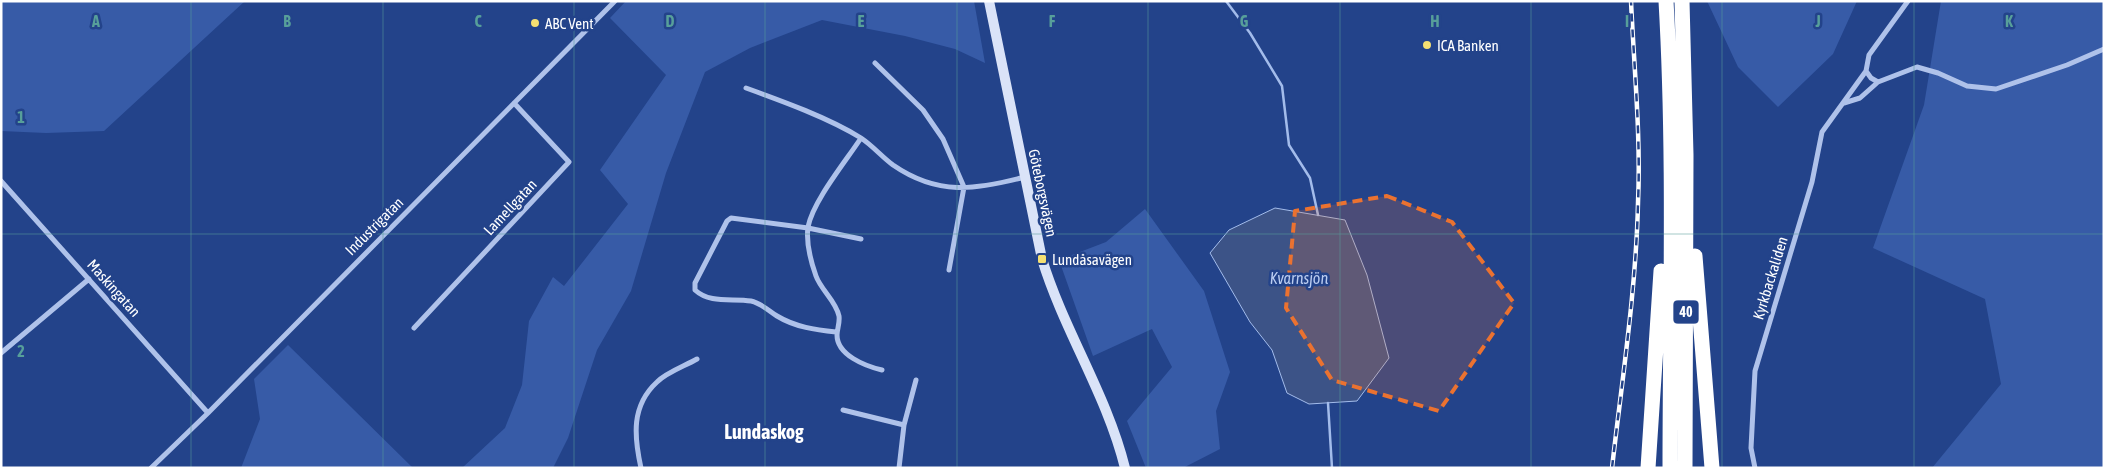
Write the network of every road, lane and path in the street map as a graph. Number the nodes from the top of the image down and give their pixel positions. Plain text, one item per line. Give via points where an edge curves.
1 (615, 1) edge
2 (989, 1) edge
3 (1666, 1) edge
4 (1682, 1) edge
5 (1908, 1) edge
6 (2104, 49) edge
7 (875, 63) dead end
8 (1866, 71) junction
9 (1878, 82) junction
10 (746, 88) dead end
11 (514, 102) junction
12 (1844, 103) junction
13 (861, 138) junction
14 (1686, 155) junction
15 (1025, 177) junction
16 (1, 181) edge
17 (964, 187) junction
18 (1671, 188) junction
19 (808, 228) junction
20 (861, 239) dead end
21 (949, 270) dead end
22 (89, 279) junction
23 (414, 328) dead end
24 (836, 332) junction
25 (1, 353) edge
26 (697, 359) dead end
27 (882, 370) dead end
28 (916, 380) dead end
29 (843, 410) dead end
30 (208, 413) junction
31 (904, 425) junction
32 (151, 468) edge
33 (641, 468) edge
34 (899, 468) edge
35 (1125, 468) edge
36 (1648, 468) edge
37 (1670, 468) edge
38 (1685, 468) edge
39 (1712, 468) edge
40 (1755, 468) edge

1 - 11 street, Industrigatan
2 - 15 street, Göteborgsvägen
3 - 18 highway, 40
4 - 14 highway, 40
5 - 8 street, Kyrkbackaliden via 1869,55
6 - 9 street via 1996,89 1966,86 1917,67
7 - 17 street via 923,110 943,139
8 - 9 street
8 - 12 street, Kyrkbackaliden
9 - 12 street via 1860,98
10 - 13 street
11 - 23 street, Lamellgatan via 569,162
11 - 30 street, Industrigatan
12 - 40 street, Kyrkbackaliden via 1822,132 1812,182 1755,371 1751,448
13 - 17 street via 891,164 914,178 942,187
13 - 19 street via 818,202
14 - 38 highway, 40
14 - 39 highway
15 - 17 street
15 - 35 street, Göteborgsvägen via 1034,227 1050,285 1105,408
16 - 22 street, Maskingatan
17 - 21 street
18 - 36 highway via 1661,272
18 - 37 highway, 40
19 - 20 street
19 - 24 street via 810,254 817,278 839,316
19 - 24 street via 731,218 694,287 706,296 752,301 798,325
22 - 25 street
22 - 30 street, Maskingatan
24 - 27 street via 841,349 868,367
26 - 33 street via 657,381 639,407 635,434
28 - 31 street
29 - 31 street
30 - 32 street, Industrigatan
31 - 34 street

